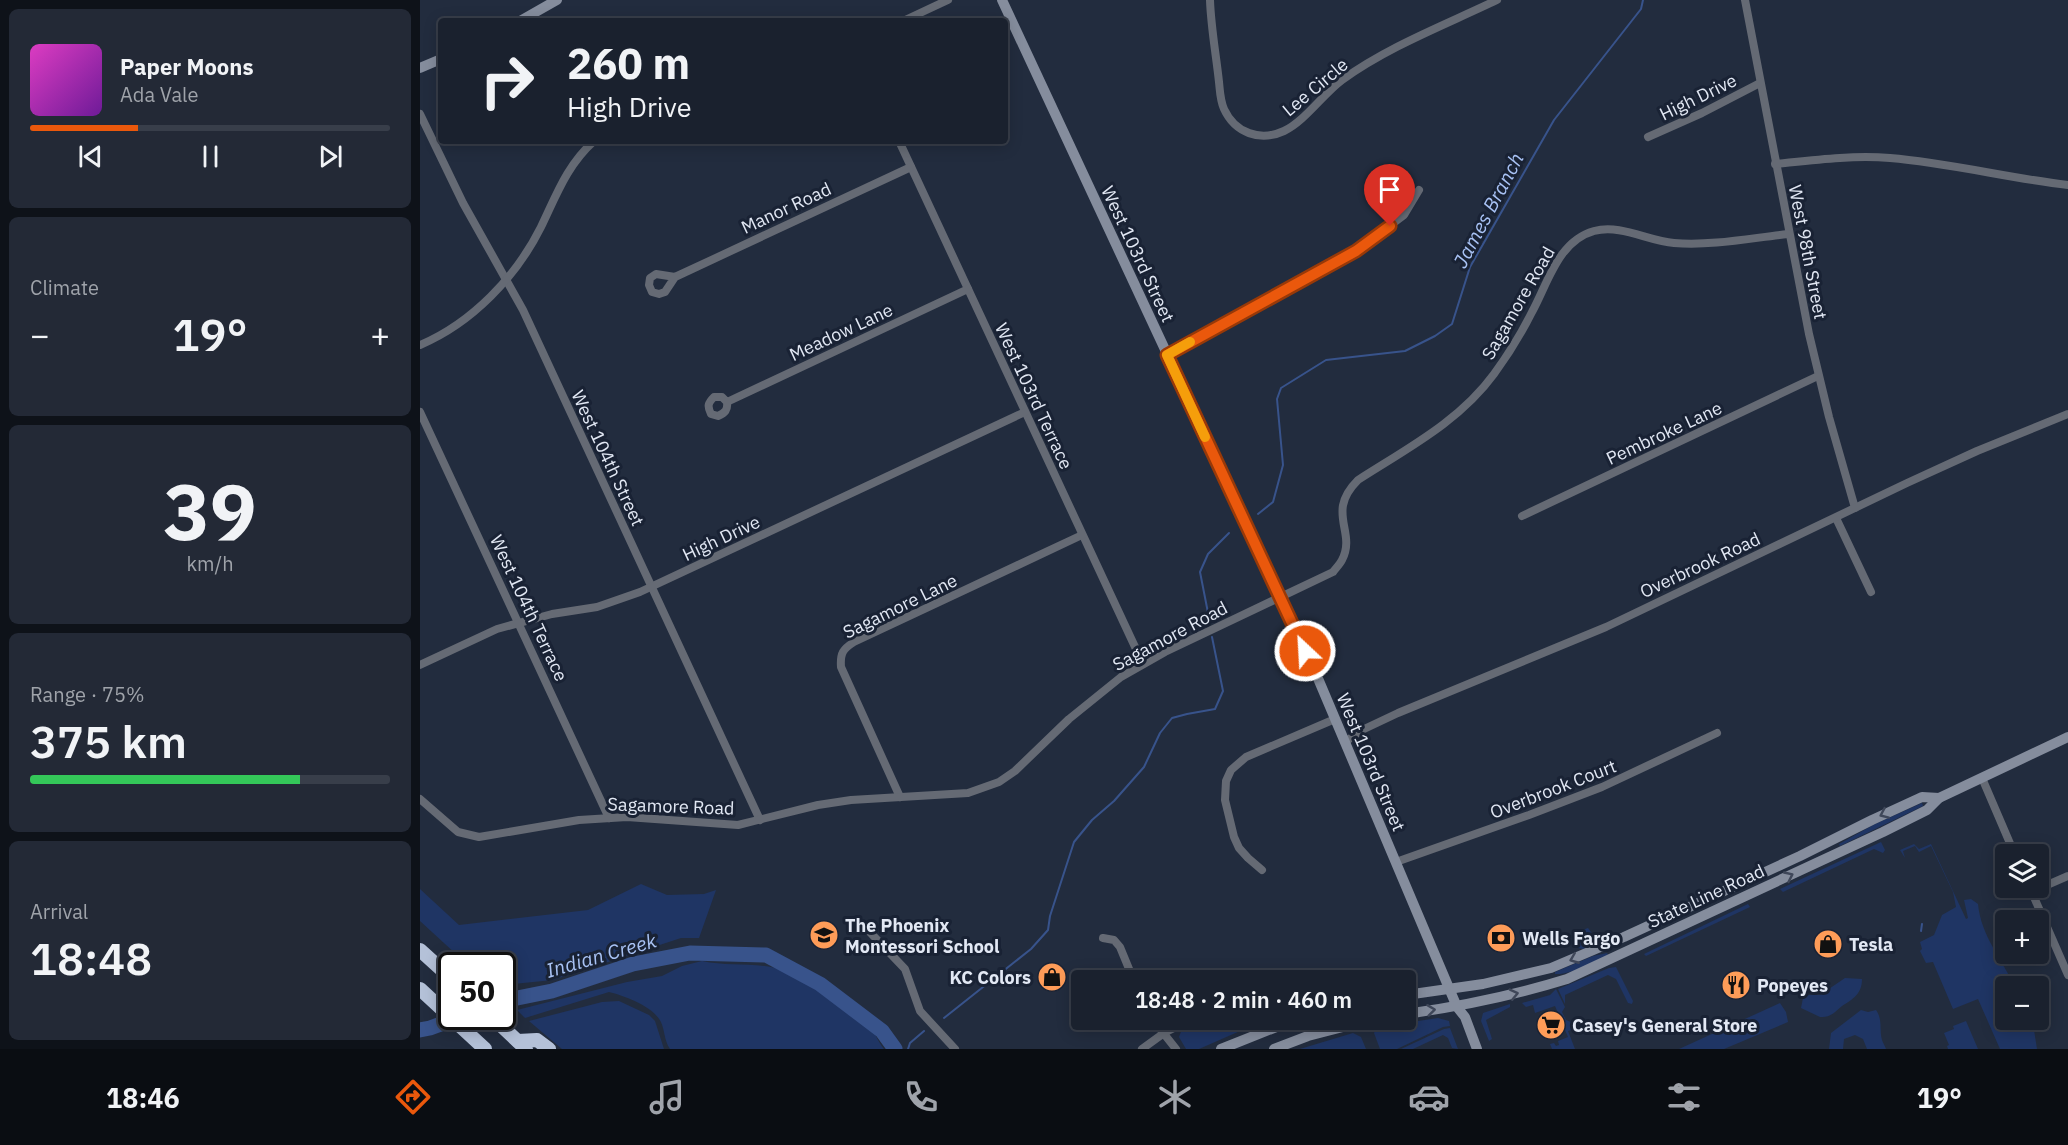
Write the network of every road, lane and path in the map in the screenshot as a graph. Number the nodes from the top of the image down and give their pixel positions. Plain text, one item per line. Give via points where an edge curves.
1 (557, 0) edge
2 (948, 0) edge
3 (1002, 0) edge
4 (1210, 0) edge
5 (1497, 0) edge
6 (1745, 0) edge
7 (525, 18) edge
8 (909, 18) edge
9 (438, 60) edge
10 (420, 68) edge
11 (1760, 83) junction
12 (420, 114) edge
13 (1648, 137) dead end
14 (591, 144) edge
15 (900, 144) edge
16 (1775, 164) junction
17 (911, 167) junction
18 (2068, 185) edge
19 (1419, 190) dead end
20 (1788, 234) junction
21 (675, 277) dead end
22 (506, 279) junction
23 (968, 290) junction
24 (420, 345) edge
25 (1167, 355) junction
26 (1818, 376) junction
27 (727, 402) dead end
28 (420, 412) edge
29 (1025, 412) junction
30 (2068, 414) edge
31 (1855, 508) junction
32 (1522, 516) dead end
33 (1836, 518) junction
34 (1082, 535) junction
35 (652, 586) junction
36 (1871, 592) dead end
37 (1280, 597) junction
38 (519, 622) junction
39 (1143, 664) junction
40 (420, 665) edge
41 (1335, 719) junction
42 (1717, 733) dead end
43 (2068, 738) edge
44 (1345, 742) junction
45 (1982, 778) junction
46 (900, 797) junction
47 (1939, 798) junction
48 (420, 799) edge
49 (609, 818) junction
50 (760, 820) junction
51 (2010, 844) edge
52 (1396, 862) junction
53 (1262, 870) dead end
54 (2068, 876) edge
55 (2049, 883) edge
56 (2034, 898) edge
57 (864, 926) dead end
58 (1103, 938) dead end
59 (420, 950) edge
60 (438, 967) edge
61 (1129, 970) edge
62 (2068, 975) edge
63 (420, 989) edge
64 (1450, 990) junction
65 (1416, 994) edge
66 (1457, 1007) junction
67 (1416, 1013) edge
68 (506, 1030) edge
69 (1161, 1030) edge
70 (1170, 1030) edge
71 (1269, 1030) edge
72 (1331, 1030) edge
73 (1164, 1033) junction
74 (518, 1042) edge
75 (484, 1048) edge
76 (549, 1049) edge
77 (955, 1049) edge
78 (1142, 1049) edge
79 (1176, 1049) edge
80 (1221, 1049) edge
81 (1274, 1049) edge
82 (1477, 1049) edge

1 - 7 main road
2 - 8 street
3 - 25 main road, West 103rd Street
4 - 5 street, Lee Circle via 1223,108 1242,131 1270,136 1287,130 1342,80 1362,68
6 - 11 street, West 98th Street
9 - 10 main road
11 - 13 street, High Drive
11 - 16 street, West 98th Street
12 - 22 street, West 104th Street
14 - 22 street via 563,179 529,249
15 - 17 street, West 103rd Terrace
16 - 18 street via 1826,158 1888,158
16 - 20 street, West 98th Street
17 - 21 street, Manor Road
17 - 23 street, West 103rd Terrace
19 - 25 street via 1404,215 1356,251
20 - 26 street, West 98th Street
20 - 37 street, Sagamore Road via 1674,243 1608,230 1576,240 1562,254 1517,339 1480,392 1448,422 1350,488 1342,505 1345,548 1342,561 1333,572
22 - 24 street via 459,323
22 - 35 street, West 104th Street
23 - 27 street, Meadow Lane
23 - 29 street, West 103rd Terrace
25 - 37 main road, West 103rd Street
26 - 31 street, West 98th Street
26 - 32 street, Pembroke Lane
28 - 38 street, West 104th Terrace
29 - 34 street, West 103rd Terrace
29 - 35 street, High Drive
30 - 31 street, Overbrook Road
31 - 33 street, Overbrook Road
33 - 36 street
33 - 44 street, Overbrook Road via 1606,627 1398,713
34 - 39 street, West 103rd Terrace
34 - 46 street, Sagamore Lane via 844,649 841,667
35 - 38 street, High Drive via 597,607
35 - 50 street, West 104th Street
37 - 39 street, Sagamore Road
37 - 41 main road, West 103rd Street
38 - 40 street, High Drive
38 - 49 street, West 104th Terrace
39 - 46 street, Sagamore Road via 1101,691 1016,771 999,782 968,793
41 - 44 main road, West 103rd Street
41 - 53 street via 1246,757 1226,780 1225,800 1234,837 1239,848
42 - 52 street, Overbrook Court via 1602,787
43 - 45 main road, State Line Road
44 - 52 main road, West 103rd Street
45 - 47 main road, State Line Road
45 - 51 street
46 - 50 street, Sagamore Road via 840,801
47 -> 64 main road, State Line Road via 1923,797 1576,959 1515,978
66 -> 47 main road, State Line Road via 1567,979 1883,832 1927,810
48 - 49 street, Sagamore Road via 458,832 479,837
49 - 50 street, Sagamore Road via 627,816 728,825
52 - 64 main road, West 103rd Street
54 - 55 street
56 - 62 street
57 - 77 street via 905,969 920,1011
58 - 61 street via 1114,940 1120,947
59 - 60 highway
63 - 75 highway
64 - 65 main road, State Line Road
64 - 66 main road, West 103rd Street
67 -> 66 main road, State Line Road
66 - 82 main road, West 103rd Street
68 - 74 highway
69 - 73 street
70 - 73 street
71 - 80 main road
72 - 81 main road
73 - 78 street
73 - 79 street
74 - 76 highway via 537,1040

